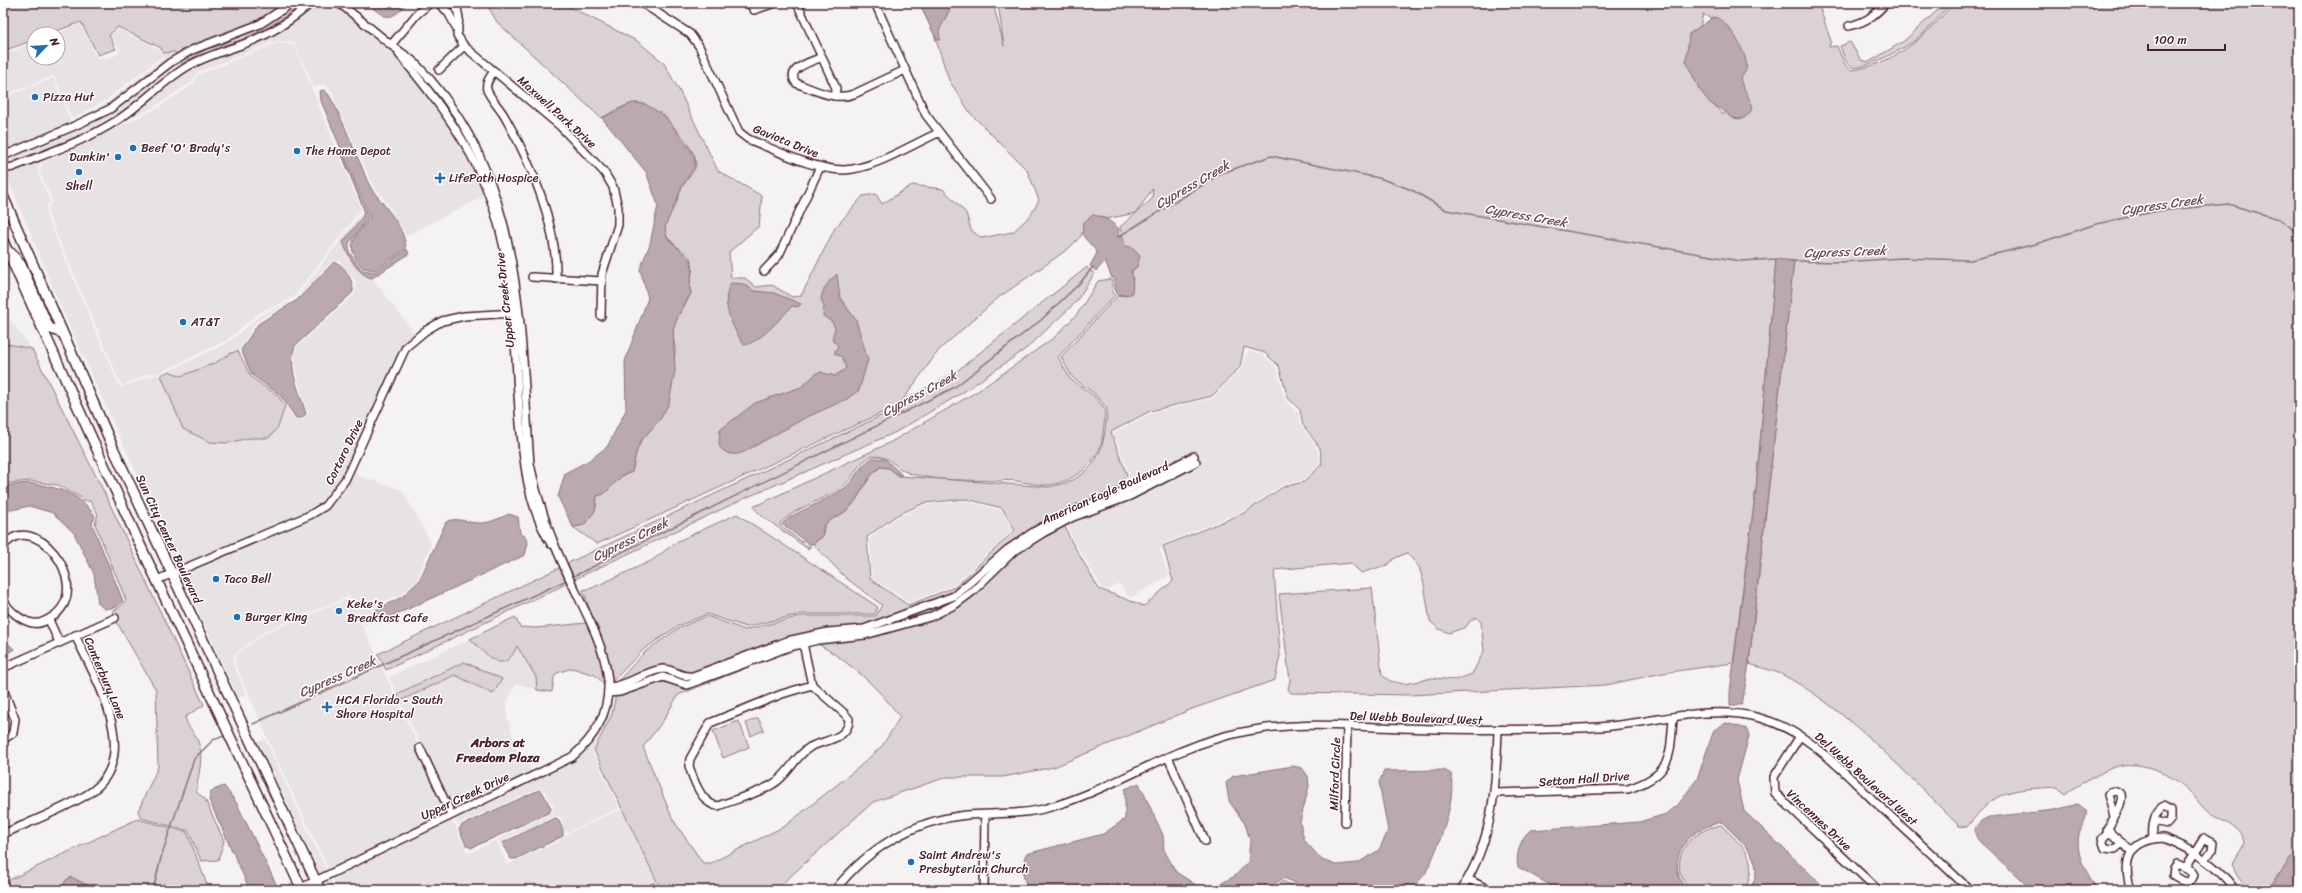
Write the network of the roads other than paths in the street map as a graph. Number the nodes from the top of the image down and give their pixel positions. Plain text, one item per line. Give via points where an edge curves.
1 (292, 3) edge
2 (310, 3) edge
3 (339, 3) edge
4 (430, 3) edge
5 (438, 3) edge
6 (456, 3) edge
7 (642, 3) edge
8 (749, 3) edge
9 (775, 3) edge
10 (797, 3) edge
11 (875, 3) edge
12 (1886, 3) edge
13 (1849, 26) dead end
14 (458, 31) junction
15 (391, 45) junction
16 (464, 46) junction
17 (822, 57) junction
18 (439, 70) dead end
19 (905, 70) junction
20 (494, 71) junction
21 (835, 96) junction
22 (938, 133) junction
23 (3, 156) edge
24 (820, 167) junction
25 (3, 169) edge
26 (3, 196) edge
27 (991, 199) dead end
28 (4, 244) edge
29 (764, 271) dead end
30 (532, 277) dead end
31 (556, 278) junction
32 (602, 281) junction
33 (515, 313) junction
34 (601, 316) dead end
35 (62, 333) junction
36 (1195, 459) dead end
37 (1185, 464) junction
38 (3, 547) edge
39 (171, 574) junction
40 (157, 580) junction
41 (3, 599) edge
42 (115, 618) dead end
43 (49, 620) junction
44 (75, 635) junction
45 (802, 640) junction
46 (59, 642) junction
47 (3, 668) edge
48 (812, 685) junction
49 (3, 689) edge
50 (608, 690) junction
51 (1674, 717) junction
52 (1347, 726) junction
53 (1498, 731) junction
54 (1800, 736) junction
55 (3, 740) edge
56 (420, 748) dead end
57 (1168, 757) junction
58 (1495, 793) junction
59 (451, 814) junction
60 (985, 815) junction
61 (2114, 816) dead end
62 (2154, 821) dead end
63 (1345, 822) dead end
64 (2110, 831) junction
65 (3, 834) edge
66 (2153, 839) junction
67 (1205, 841) dead end
68 (2122, 843) junction
69 (2132, 852) junction
70 (2194, 853) junction
71 (2205, 860) junction
72 (2186, 867) dead end
73 (1468, 879) junction
74 (315, 881) junction
75 (2228, 887) edge
76 (301, 889) edge
77 (320, 890) edge
78 (835, 890) edge
79 (984, 890) edge
80 (1461, 890) edge
81 (1489, 890) edge
82 (1878, 890) edge
83 (1970, 890) edge
84 (2131, 890) edge
85 (2235, 890) edge

1 - 23 street via 260,24 192,50 171,62 110,109
2 - 25 street via 294,18 269,33 189,65 135,108 96,132
3 - 15 street, Upper Creek Drive
4 - 15 street via 417,14
5 - 14 street, Maxwell Park Drive via 448,12
6 - 14 street, Maxwell Park Drive
7 - 24 street, Gaviota Drive via 690,34 699,46 739,132 748,139
8 - 9 street via 754,10 760,10
10 - 17 street
11 - 19 street
12 - 13 street via 1864,22
14 - 16 street, Maxwell Park Drive
15 - 33 street, Upper Creek Drive via 415,63 437,88 464,127 481,159 506,226 516,280
16 - 18 street
16 - 20 street, Maxwell Park Drive
17 - 21 street via 836,88
17 - 21 street via 796,69 793,79 796,83
19 - 21 street via 854,94 845,97
19 - 22 street via 926,115
20 - 31 street via 487,84 487,90 506,118 531,171 553,244
20 - 32 street, Maxwell Park Drive via 560,126 604,172 613,187 618,207 618,225
22 - 24 street, Gaviota Drive via 861,167 843,170
22 - 27 street
24 - 29 street via 779,255
26 - 35 main road, Sun City Center Boulevard
28 - 35 main road via 22,265 49,328
28 - 40 main road
30 - 31 street
31 - 32 street
32 - 34 street, Maxwell Park Drive
33 - 39 street, Cortaro Drive via 464,316 442,321 425,331 406,347 345,480 325,506 310,515
33 - 50 street, Upper Creek Drive via 524,465 529,490 536,513 601,646 608,671
35 - 39 main road, Sun City Center Boulevard
36 - 37 street, American Eagle Boulevard
37 - 45 street, American Eagle Boulevard via 1070,512 1035,531 1007,550 954,596 864,629
37 - 45 street, American Eagle Boulevard via 1130,496 1073,517 1043,533 1013,552 978,587 943,611 865,635
38 - 43 street via 6,542 21,535 40,539 57,555 68,586 64,608
39 - 40 street, Cortaro Drive
39 - 74 main road, Sun City Center Boulevard
40 - 76 main road
41 - 43 street via 21,618 34,624
42 - 44 street
43 - 46 street
44 - 46 street
44 - 65 street, Canterbury Lane via 112,720 116,742 112,763 101,782 88,794
45 - 48 street
45 - 50 street, American Eagle Boulevard via 693,676 686,677 662,669
46 - 47 street
48 - 48 street via 782,694 710,723 689,766 705,801 712,806 718,806 773,785 810,747 840,736 846,731 849,725 845,714
49 - 55 street via 15,719 13,733
50 - 59 street, Upper Creek Drive via 601,720 584,746 572,757
51 - 53 street, Del Webb Boulevard West via 1602,727
51 - 54 street, Del Webb Boulevard West via 1708,713 1750,715 1778,724
51 - 58 street, Setton Hall Drive via 1668,763 1657,776 1642,784 1628,789
52 - 53 street, Del Webb Boulevard West
52 - 57 street, Del Webb Boulevard West via 1289,726 1237,733 1204,742
52 - 63 street, Milford Circle
53 - 58 street
54 - 82 street, Vincennes Drive via 1774,777 1775,793
54 - 83 street, Del Webb Boulevard West via 1826,756
56 - 59 street
57 - 60 street, Del Webb Boulevard West via 1049,807 1011,814
57 - 67 street
58 - 73 street via 1481,849
59 - 74 street, Upper Creek Drive
60 - 78 street, Del Webb Boulevard West via 946,818 906,832 870,854
60 - 79 street
61 - 64 street via 2107,830
62 - 66 street
64 - 68 street
64 - 68 street via 2102,839 2105,848 2114,849
66 - 69 street
66 - 70 street via 2163,838
68 - 69 street
69 - 84 street via 2126,870
70 - 71 street
70 - 71 street via 2202,839 2211,840 2212,850
70 - 72 street
71 - 75 street
73 - 80 street
73 - 81 street
74 - 76 street, Upper Creek Drive
74 - 77 main road, Sun City Center Boulevard
75 - 85 street

